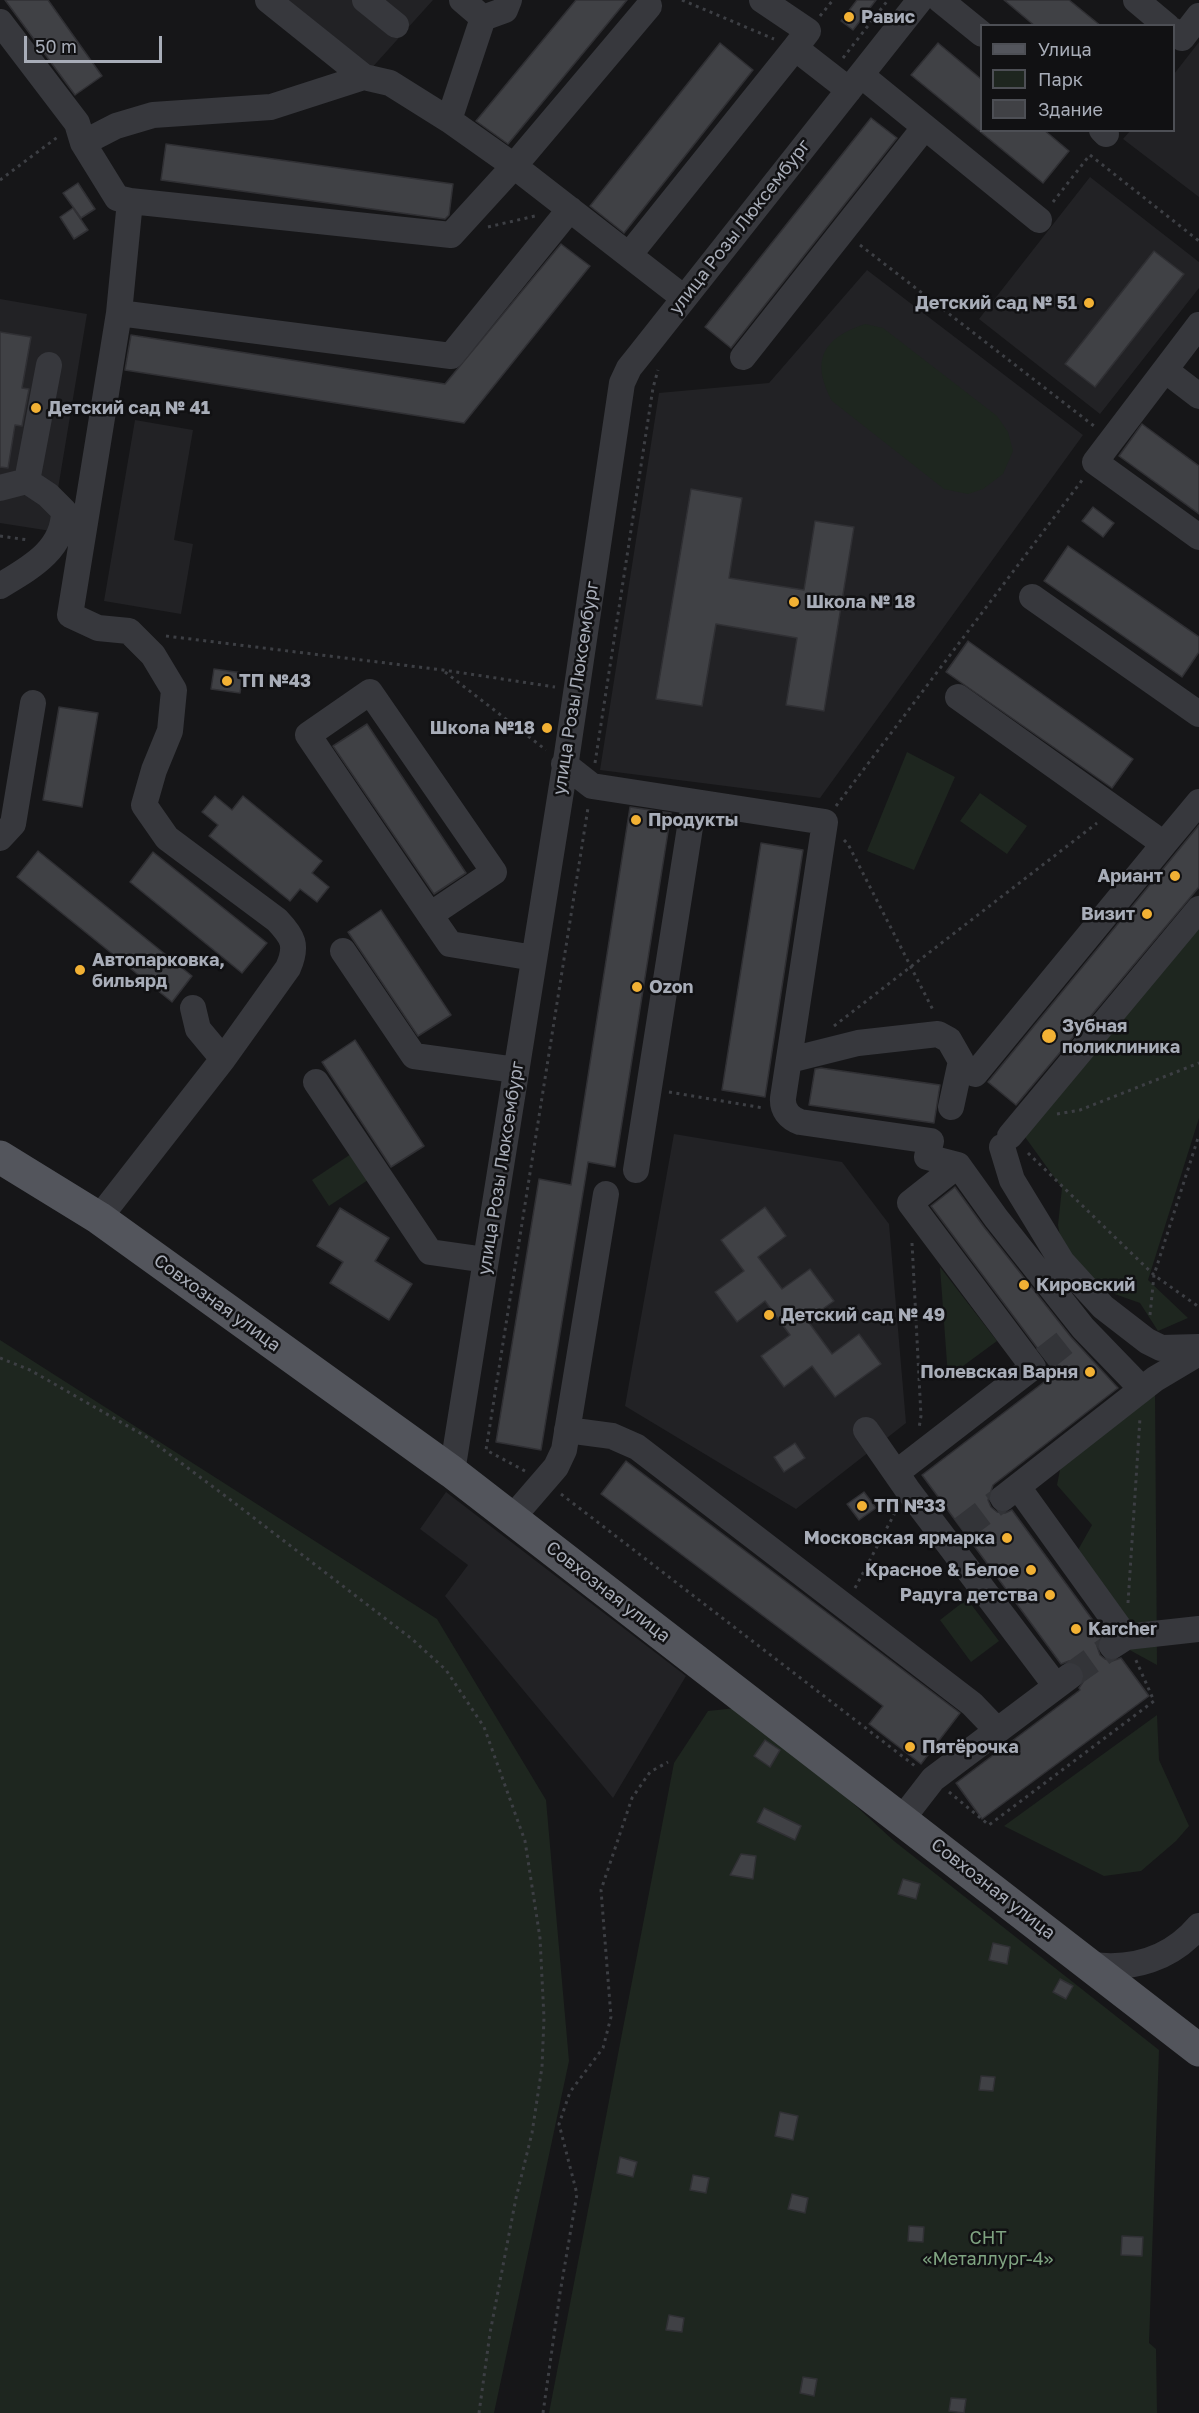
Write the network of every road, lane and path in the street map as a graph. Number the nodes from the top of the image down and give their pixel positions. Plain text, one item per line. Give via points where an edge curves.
1 (268, 0) edge
2 (365, 0) edge
3 (462, 0) edge
4 (509, 0) edge
5 (682, 0) edge
6 (762, 0) edge
7 (888, 0) edge
8 (920, 0) edge
9 (940, 0) edge
10 (1136, 0) edge
11 (649, 6) dead end
12 (1199, 16) edge
13 (483, 18) junction
14 (0, 22) edge
15 (1165, 24) edge
16 (396, 25) dead end
17 (980, 33) edge
18 (1175, 33) edge
19 (795, 48) junction
20 (364, 77) junction
21 (846, 80) junction
22 (449, 120) junction
23 (924, 128) junction
24 (1104, 132) edge
25 (80, 133) junction
26 (1090, 155) junction
27 (514, 166) junction
28 (0, 180) edge
29 (130, 201) junction
30 (570, 209) junction
31 (1039, 220) joint
32 (842, 231) junction
33 (452, 235) junction
34 (1199, 241) edge
35 (629, 255) junction
36 (684, 298) junction
37 (118, 313) junction
38 (1199, 325) edge
39 (743, 357) dead end
40 (662, 363) dead end
41 (49, 365) dead end
42 (1165, 370) junction
43 (1199, 396) edge
44 (1112, 440) junction
45 (1095, 462) junction
46 (27, 481) junction
47 (0, 488) edge
48 (1199, 537) edge
49 (0, 586) edge
50 (1032, 597) dead end
51 (129, 631) junction
52 (443, 670) junction
53 (576, 690) junction
54 (958, 697) dead end
55 (33, 703) dead end
56 (1199, 714) edge
57 (564, 764) junction
58 (592, 786) junction
59 (694, 802) junction
60 (1199, 802) edge
61 (1115, 809) junction
62 (825, 822) junction
63 (0, 838) edge
64 (1164, 844) junction
65 (1199, 909) edge
66 (430, 915) junction
67 (343, 951) dead end
68 (534, 958) junction
69 (192, 1008) dead end
70 (827, 1032) dead end
71 (949, 1040) junction
72 (223, 1059) junction
73 (790, 1060) junction
74 (1199, 1063) edge
75 (516, 1070) junction
76 (975, 1074) dead end
77 (316, 1082) dead end
78 (649, 1089) junction
79 (951, 1107) dead end
80 (785, 1111) junction
81 (1054, 1115) dead end
82 (1199, 1136) edge
83 (1006, 1142) junction
84 (0, 1157) edge
85 (958, 1165) junction
86 (636, 1170) dead end
87 (606, 1194) dead end
88 (909, 1203) junction
89 (99, 1218) junction
90 (486, 1260) junction
91 (1154, 1275) junction
92 (1199, 1307) edge
93 (1116, 1317) junction
94 (1080, 1331) junction
95 (1147, 1341) junction
96 (1199, 1347) edge
97 (1199, 1353) edge
98 (0, 1358) edge
99 (1142, 1389) junction
100 (567, 1430) junction
101 (866, 1430) dead end
102 (452, 1472) junction
103 (903, 1475) junction
104 (544, 1481) junction
105 (512, 1518) junction
106 (846, 1606) junction
107 (1199, 1629) edge
108 (1119, 1642) junction
109 (997, 1730) junction
110 (668, 1762) dead end
111 (933, 1779) junction
112 (902, 1819) junction
113 (1199, 1926) edge
114 (1092, 1965) junction
115 (1199, 2050) edge
116 (479, 2413) edge
117 (543, 2413) edge

1 - 20 street
2 - 16 street
3 - 13 street
4 - 13 street via 505,10
5 - 19 path
6 - 19 street via 808,31
7 - 21 path
8 - 21 street, улица Розы Люксембург
9 - 17 street
10 - 15 street
11 - 27 street
12 - 18 street via 1182,38
13 - 22 street
14 - 25 street
19 - 21 street
19 - 35 street
20 - 22 street via 390,83
20 - 25 street via 271,106 153,115
21 - 23 street
21 - 36 street, улица Розы Люксембург
22 - 27 street
23 - 31 street
23 - 32 street
24 - 26 path
25 - 28 path
25 - 29 street via 117,198
26 - 31 path
26 - 34 path
27 - 30 street
27 - 33 street
29 - 33 street
29 - 37 street
30 - 33 path
30 - 35 street
30 - 37 street via 452,356
32 - 39 street
32 - 44 path
35 - 36 street
36 - 53 street, улица Розы Люксембург via 622,383
37 - 51 street via 70,615 98,628
38 - 42 street
40 - 58 path via 653,388
41 - 46 street
42 - 43 street
42 - 44 street
44 - 45 street
45 - 48 street
45 - 62 path
46 - 47 street
46 - 49 street via 64,511 64,520 53,549
50 - 56 street
51 - 52 path
51 - 72 street via 153,655 174,690 170,730 144,805 167,838 277,920 294,945 288,968
52 - 53 path
52 - 57 path
53 - 57 street, улица Розы Люксембург
54 - 61 street
55 - 63 street via 13,824
57 - 58 street
57 - 68 street, улица Розы Люксембург
58 - 59 street
58 - 104 path via 486,1450
59 - 62 street
59 - 78 street
60 - 64 street
61 - 64 street
61 - 70 path
62 - 71 path via 848,843
62 - 73 street
64 - 76 street
65 - 83 street
66 - 66 street via 494,872 370,692 308,735
66 - 68 street via 450,944
67 - 75 street via 414,1056
68 - 75 street, улица Розы Люксембург
69 - 72 street via 198,1029
71 - 73 street via 938,1034 890,1038
71 - 79 street via 961,1060
72 - 89 street
73 - 80 street via 783,1098
74 - 81 path via 1080,1110
75 - 90 street, улица Розы Люксембург
77 - 90 street via 430,1252
78 - 80 path
78 - 86 street
80 - 85 street via 800,1122 931,1141 927,1157
82 - 91 path
83 - 91 path
83 - 93 street via 1012,1180 1062,1262
84 - 89 main road, Совхозная улица
85 - 88 street
85 - 94 street
87 - 100 street
88 - 103 path via 921,1416
88 - 103 street via 1039,1363
89 - 102 main road, Совхозная улица
90 - 102 street, улица Розы Люксембург
91 - 92 path
91 - 95 path
93 - 94 street
93 - 95 street
94 - 99 street
95 - 96 street via 1161,1348
97 - 99 street
98 - 116 path via 145,1436 228,1498 412,1639 446,1670 484,1727 525,1841 540,1938 544,2018 542,2067 532,2133 490,2333
99 - 108 path
99 - 108 street via 1010,1492
100 - 104 street via 560,1459
100 - 106 street via 602,1434 629,1443
101 - 103 street
102 - 105 main road, Совхозная улица
103 - 106 path
103 - 109 street via 955,1534 1063,1681
104 - 105 street
104 - 111 path
105 - 112 main road, Совхозная улица
106 - 109 street via 972,1704
107 - 108 street
108 - 111 path via 1154,1701 989,1825
109 - 111 street
110 - 117 path via 650,1772 632,1798 601,1890 611,2016 603,2048 570,2091 559,2124 577,2194
111 - 112 street
112 - 114 main road, Совхозная улица
113 - 114 street via 1177,1947 1155,1959 1117,1967
114 - 115 main road, Совхозная улица

